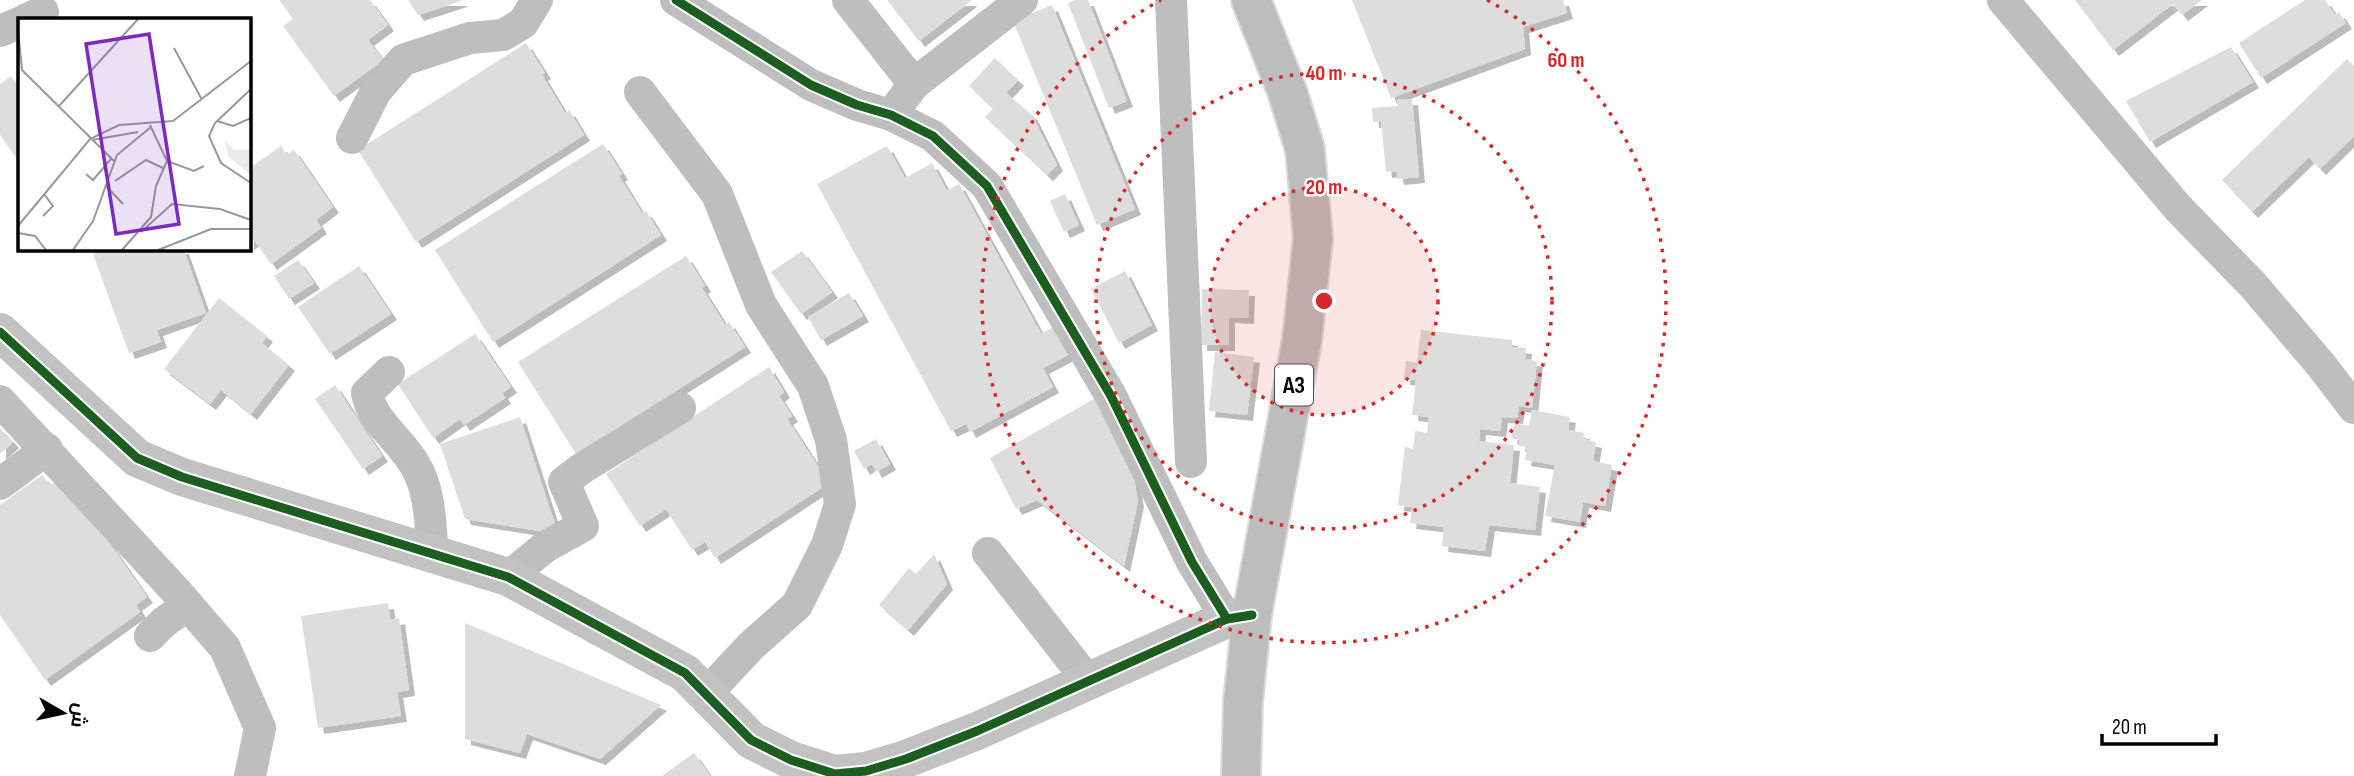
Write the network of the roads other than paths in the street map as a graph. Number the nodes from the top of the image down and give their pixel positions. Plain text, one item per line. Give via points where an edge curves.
1 (537, 0) edge
2 (676, 0) edge
3 (848, 0) edge
4 (1022, 0) edge
5 (1171, 0) edge
6 (1251, 0) edge
7 (2003, 0) edge
8 (18, 23) edge
9 (0, 31) edge
10 (914, 84) junction
11 (640, 92) dead end
12 (891, 115) junction
13 (352, 138) dead end
14 (0, 332) edge
15 (389, 372) dead end
16 (0, 401) edge
17 (680, 408) dead end
18 (2354, 408) edge
19 (47, 449) junction
20 (1191, 463) dead end
21 (0, 484) edge
22 (988, 553) dead end
23 (433, 555) junction
24 (509, 577) junction
25 (188, 605) junction
26 (1239, 617) junction
27 (150, 636) dead end
28 (1088, 681) junction
29 (706, 694) junction
30 (786, 768) edge
31 (250, 776) edge
32 (1241, 776) edge

1 - 13 street via 523,23 503,35 470,38 403,60 376,91
2 - 12 street via 811,85
3 - 10 street
4 - 10 street
5 - 20 street
6 - 26 highway, A3 via 1304,149 1314,238 1302,340
7 - 18 street via 2178,208 2262,295
8 - 9 street
10 - 12 street
11 - 29 street via 717,194 761,305 813,386 831,440 840,504 827,545 797,605
12 - 26 street via 933,136 987,186 1111,396 1192,562
14 - 23 street via 137,458 182,477
15 - 23 street via 367,393 369,407 415,464 427,491
16 - 19 street
17 - 24 street via 564,482 583,526 545,547
19 - 21 street
19 - 25 street
22 - 28 street
23 - 24 street
24 - 29 street via 685,673
25 - 27 street
25 - 31 street via 225,648 260,728
26 - 28 street
26 - 32 highway, A3
28 - 30 street via 977,731 866,771 835,774
29 - 30 street

